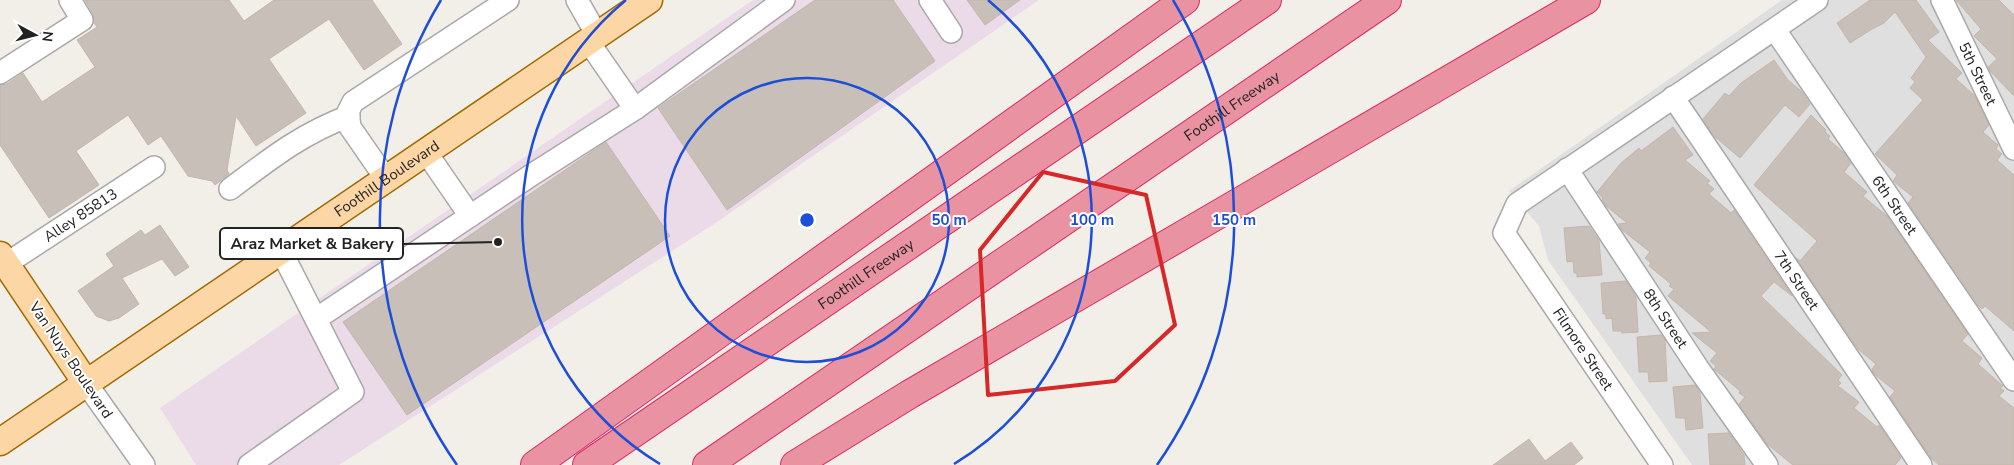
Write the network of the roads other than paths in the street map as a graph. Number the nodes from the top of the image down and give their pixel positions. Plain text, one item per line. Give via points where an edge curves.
1 (70, 0) edge
2 (508, 0) edge
3 (577, 0) edge
4 (648, 0) edge
5 (930, 0) edge
6 (1184, 0) edge
7 (1246, 0) edge
8 (1267, 0) edge
9 (1387, 0) edge
10 (1586, 0) edge
11 (1817, 0) edge
12 (1942, 0) edge
13 (771, 4) edge
14 (1775, 30) junction
15 (951, 32) dead end
16 (593, 38) junction
17 (0, 74) edge
18 (1673, 97) junction
19 (635, 109) junction
20 (349, 116) junction
21 (1084, 125) junction
22 (2014, 148) edge
23 (426, 152) junction
24 (154, 167) dead end
25 (1567, 169) junction
26 (386, 179) junction
27 (230, 189) dead end
28 (470, 216) junction
29 (281, 251) junction
30 (3, 260) edge
31 (316, 320) junction
32 (2014, 380) edge
33 (86, 383) junction
34 (0, 442) edge
35 (144, 465) edge
36 (249, 465) edge
37 (535, 465) edge
38 (587, 465) edge
39 (707, 465) edge
40 (795, 465) edge
41 (1662, 465) edge
42 (1767, 465) edge
43 (1921, 465) edge

1 - 17 street via 82,20
2 - 20 street via 353,102
3 - 16 street
4 - 16 main road, Foothill Boulevard
5 - 15 street
6 - 37 highway
7 - 21 highway
8 - 21 highway, Foothill Freeway
9 - 39 highway, Foothill Freeway
10 - 40 highway via 918,389
11 - 14 street
12 - 22 street, 5th Street
13 - 19 street
14 - 18 street
14 - 32 street, 6th Street
16 - 19 street
16 - 23 main road, Foothill Boulevard
18 - 25 street
18 - 43 street, 7th Street
19 - 28 street
20 - 26 street via 350,127
20 - 27 street via 293,142
21 - 38 highway, Foothill Freeway
23 - 26 main road, Foothill Boulevard
23 - 28 street
24 - 30 street, Alley 85813
25 - 41 street, Filmore Street via 1517,204 1504,233
25 - 42 street, 8th Street via 1698,368
26 - 29 main road, Foothill Boulevard
28 - 31 street
29 - 31 street
29 - 33 main road, Foothill Boulevard
30 - 33 main road, Van Nuys Boulevard
31 - 36 street via 353,392
33 - 34 main road, Foothill Boulevard
33 - 35 street, Van Nuys Boulevard

